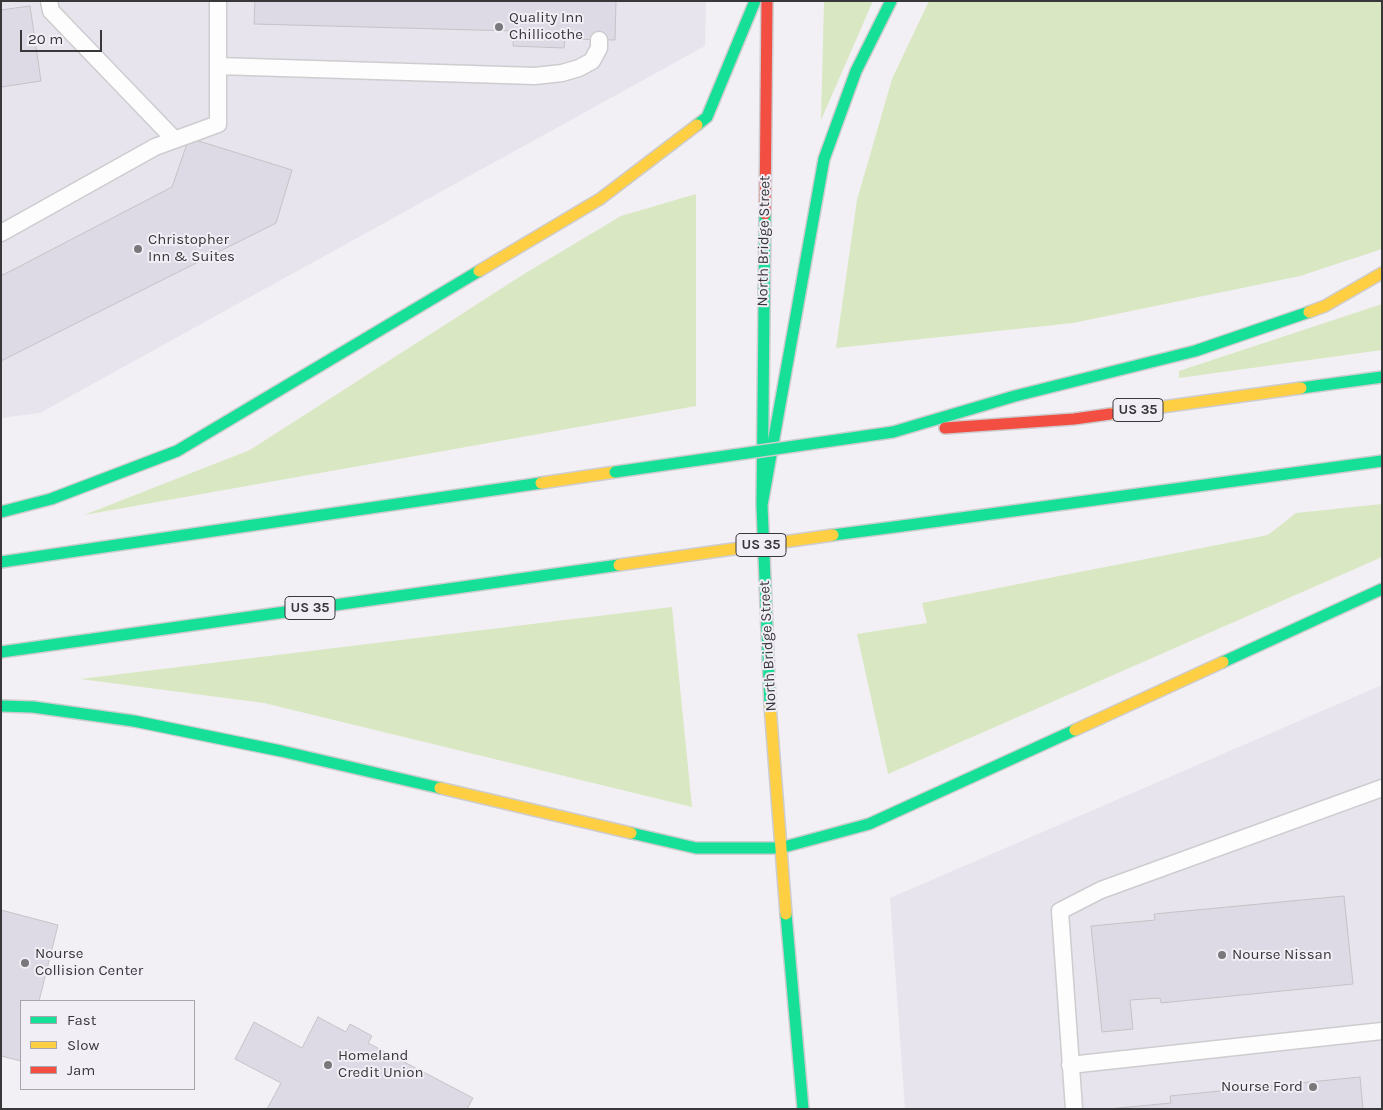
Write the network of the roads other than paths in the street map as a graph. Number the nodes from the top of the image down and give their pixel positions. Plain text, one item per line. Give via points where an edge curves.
1 (49, 1) edge
2 (218, 1) edge
3 (755, 1) edge
4 (767, 1) edge
5 (891, 1) edge
6 (599, 40) dead end
7 (218, 66) junction
8 (174, 139) junction
9 (1, 233) edge
10 (1382, 273) edge
11 (1382, 377) edge
12 (894, 432) junction
13 (1382, 461) edge
14 (762, 505) junction
15 (1, 512) edge
16 (1, 562) edge
17 (1382, 589) edge
18 (1, 652) edge
19 (1, 706) edge
20 (1382, 789) edge
21 (780, 848) junction
22 (1382, 1031) edge
23 (1070, 1065) junction
24 (803, 1109) edge
25 (1074, 1109) edge

1 - 8 lane via 51,11
2 - 7 lane
3 - 15 main road via 707,117 600,199 176,451 52,500
4 - 14 main road, North Bridge Street
5 - 14 main road via 856,71 824,158
6 - 7 lane via 599,48 592,61 562,74 535,76
7 - 8 lane via 218,124
8 - 9 lane
10 - 12 main road via 1325,306 1278,324 1195,351 1015,396
11 - 12 main road, US 35 via 1074,419
12 - 16 main road, US 35, bridge
13 - 18 main road, US 35, bridge
14 - 21 main road, North Bridge Street via 768,673
17 - 21 main road via 869,824
19 - 21 main road via 33,707 134,721 281,751 696,848
20 - 23 lane via 1101,890 1060,911
21 - 24 main road, North Bridge Street
22 - 23 lane
23 - 25 lane

